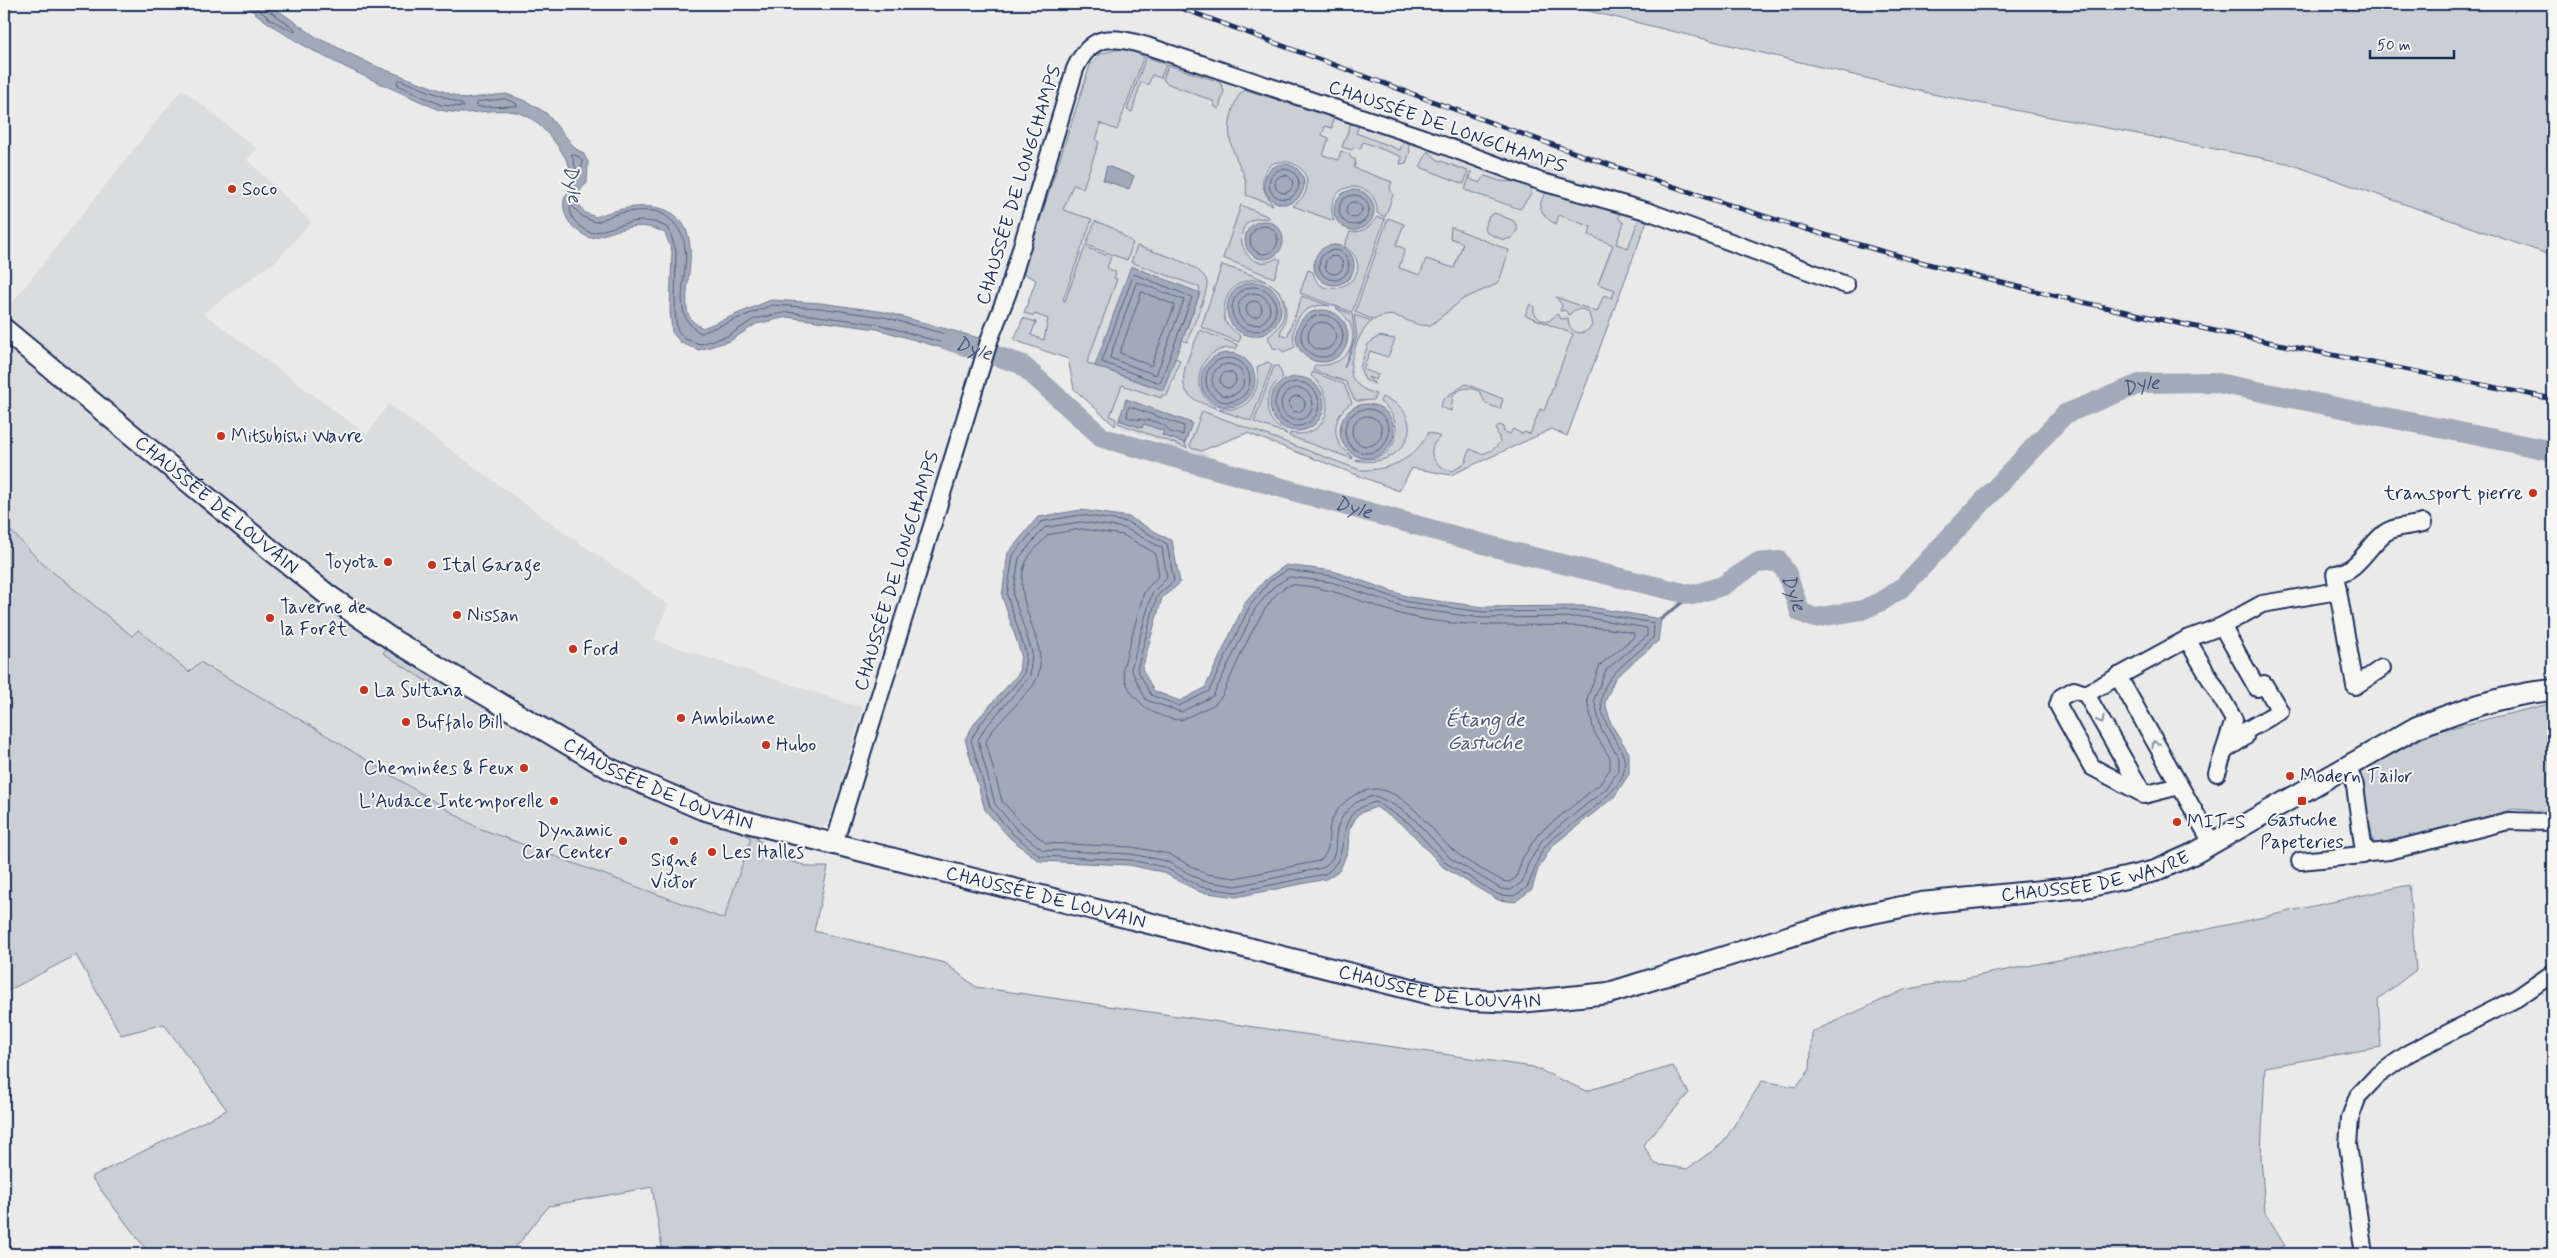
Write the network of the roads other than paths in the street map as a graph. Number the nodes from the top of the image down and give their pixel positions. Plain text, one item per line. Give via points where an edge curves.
1 (1846, 285) dead end
2 (4, 329) edge
3 (2423, 523) dead end
4 (2338, 592) junction
5 (2222, 626) junction
6 (2187, 638) junction
7 (2382, 668) dead end
8 (2118, 676) junction
9 (2553, 690) edge
10 (2086, 694) junction
11 (2224, 751) junction
12 (2347, 766) junction
13 (2217, 773) dead end
14 (2179, 786) junction
15 (2144, 794) junction
16 (2553, 822) edge
17 (2212, 843) junction
18 (834, 844) junction
19 (2365, 850) junction
20 (2300, 861) dead end
21 (2553, 973) edge
22 (1609, 993) joint
23 (2364, 1254) edge

1 - 18 street, CHAUSSÉE DE LONGCHAMPS via 1650,212 1542,182 1424,138 1147,46 1115,38 1100,40 1080,57 1075,69
2 - 18 main road, CHAUSSÉE DE LOUVAIN via 271,550 329,596 393,640 634,781 724,816
3 - 4 street via 2386,532 2352,566 2335,574
4 - 5 street via 2262,604
4 - 7 street via 2355,686
5 - 6 street
5 - 11 street via 2257,688 2264,684 2280,711 2242,732 2245,738
6 - 8 street
6 - 11 street via 2234,720
8 - 10 street
14 -> 8 street
9 - 12 main road, CHAUSSÉE DE WAVRE via 2531,692 2456,712 2417,727
10 -> 15 street
10 - 15 street via 2074,690 2061,697 2058,705 2092,767
11 - 13 street
12 - 17 main road, CHAUSSÉE DE WAVRE
12 - 19 street via 2356,786
14 - 15 street
14 - 17 street
16 - 19 street via 2508,821 2389,851 2369,853
17 - 22 main road, CHAUSSÉE DE WAVRE via 2133,877 2083,886 1922,903 1848,918
18 - 22 main road, CHAUSSÉE DE LOUVAIN via 1435,995 1520,1002
19 - 20 street via 2363,855
21 - 23 street via 2517,998 2409,1052 2377,1076 2358,1096 2350,1118 2348,1145

